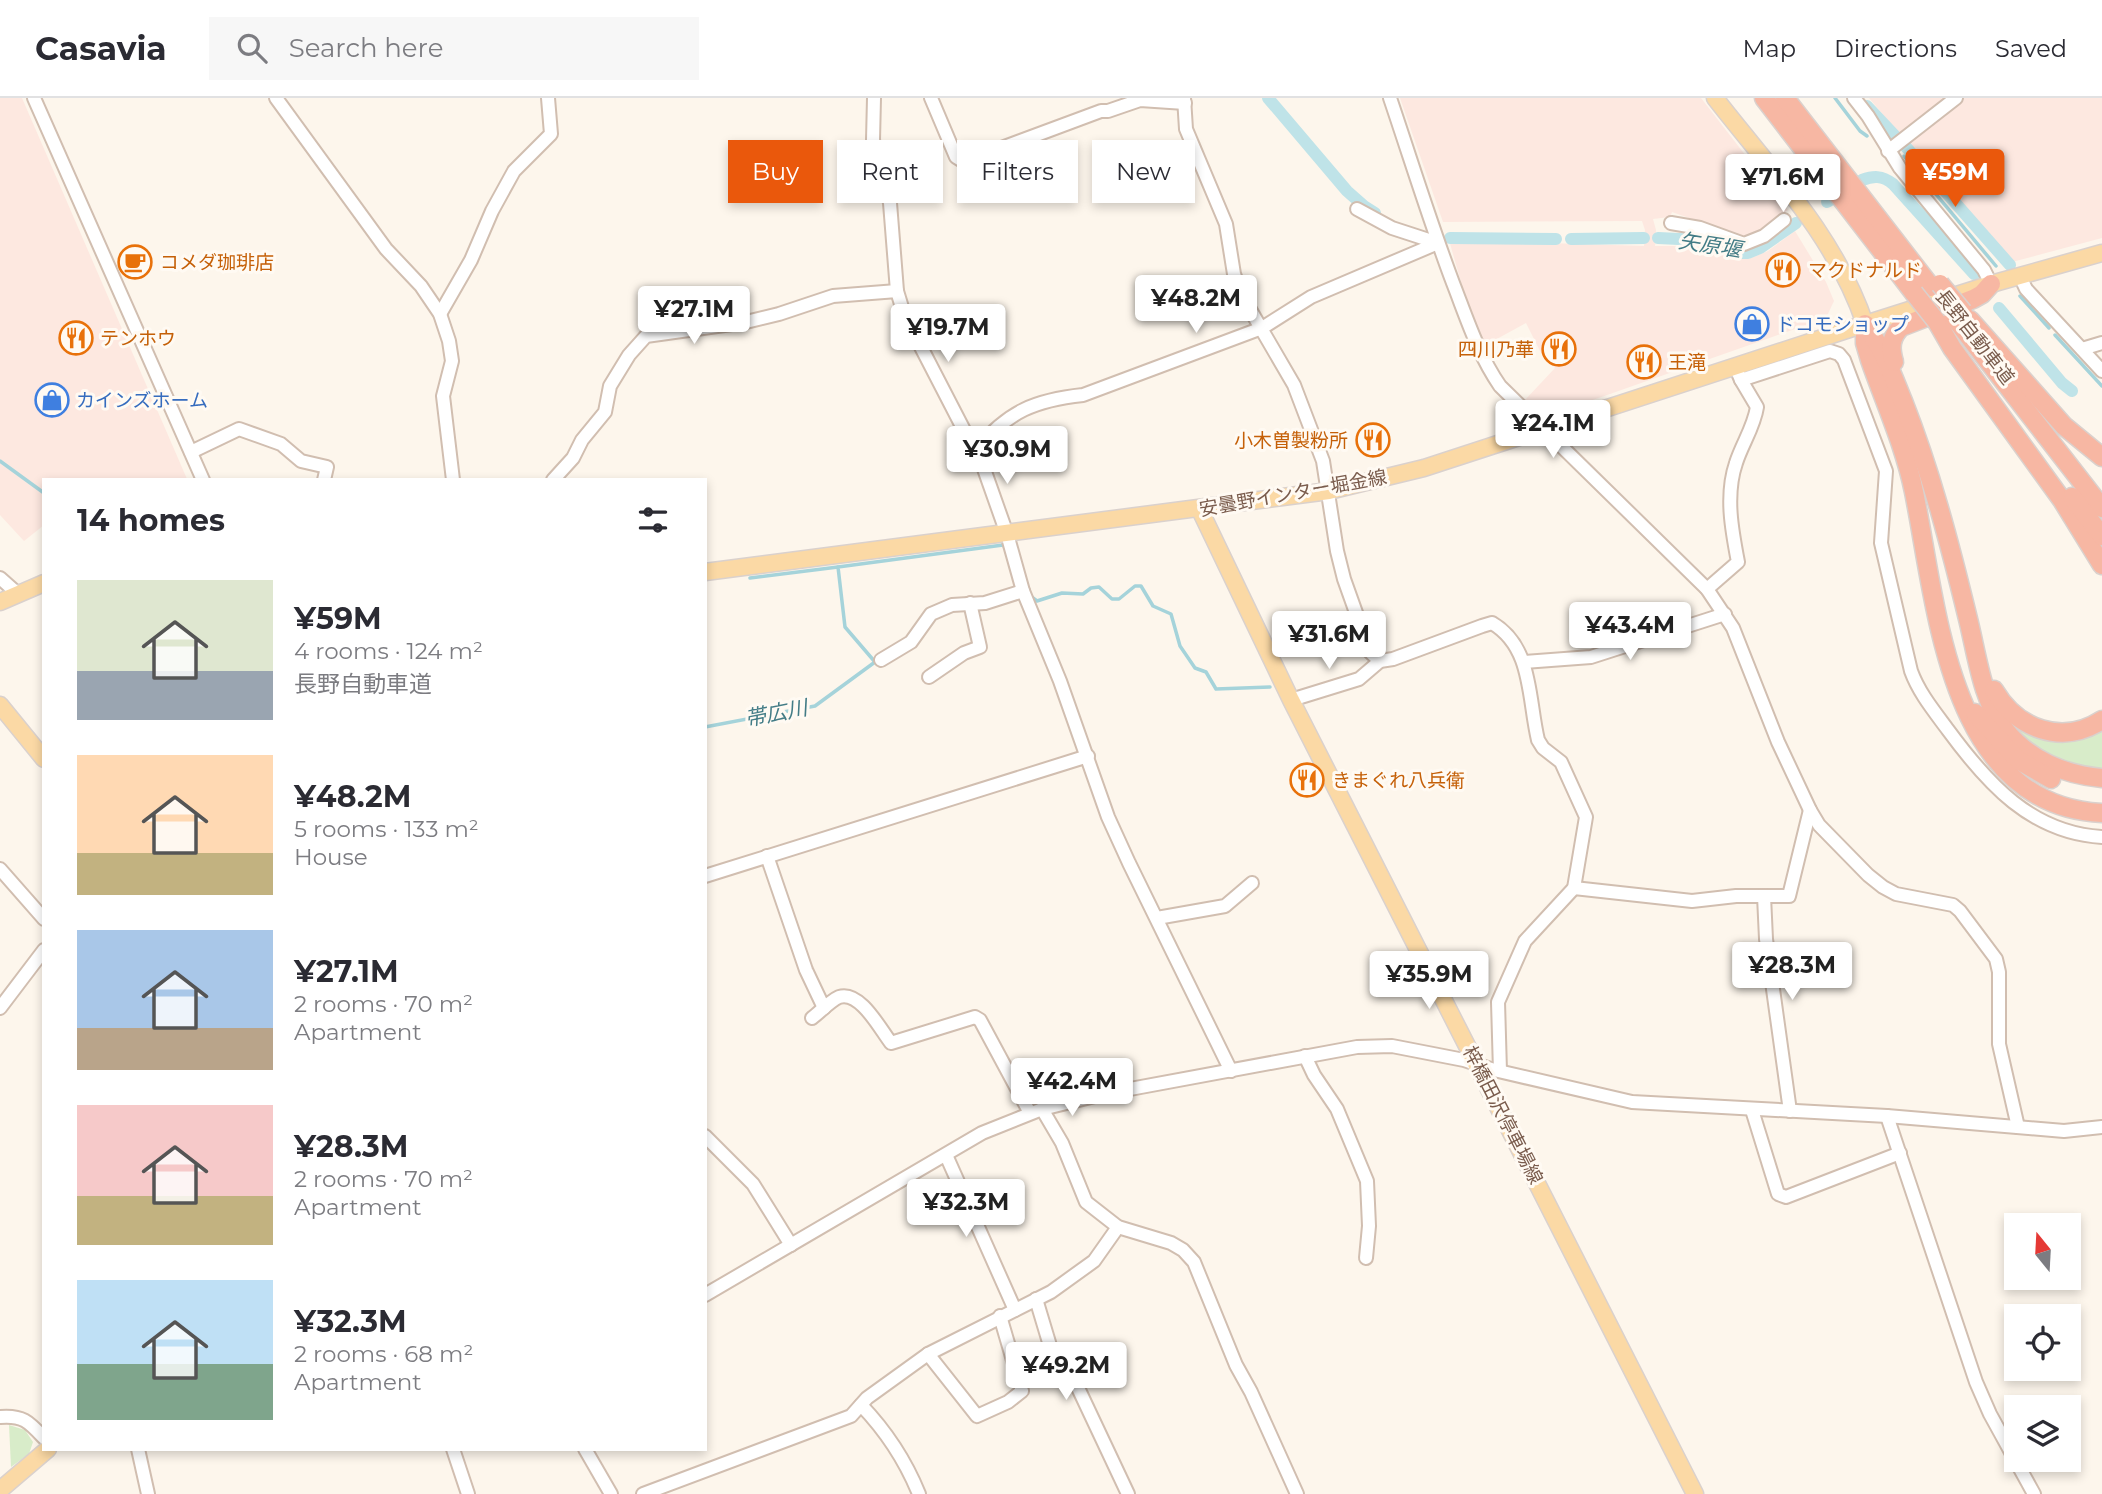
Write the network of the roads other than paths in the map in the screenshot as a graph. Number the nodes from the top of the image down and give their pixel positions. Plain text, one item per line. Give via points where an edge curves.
1 (34, 98) edge
2 (276, 98) edge
3 (548, 98) edge
4 (874, 98) edge
5 (931, 98) edge
6 (1094, 98) edge
7 (1390, 98) edge
8 (1715, 98) edge
9 (1764, 98) edge
10 (1785, 98) edge
11 (1854, 98) edge
12 (1956, 98) edge
13 (1184, 100) edge
14 (1101, 111) junction
15 (1888, 151) junction
16 (1357, 209) dead end
17 (1784, 220) dead end
18 (1671, 223) dead end
19 (1438, 243) junction
20 (2102, 253) edge
21 (2020, 276) junction
22 (1991, 284) junction
23 (1928, 288) junction
24 (897, 291) junction
25 (440, 314) junction
26 (1951, 317) junction
27 (1864, 324) junction
28 (1262, 328) junction
29 (2102, 343) edge
30 (2082, 349) junction
31 (2102, 371) edge
32 (1738, 373) junction
33 (1912, 423) junction
34 (1543, 429) junction
35 (977, 449) junction
36 (191, 452) junction
37 (2102, 457) edge
38 (202, 478) edge
39 (324, 478) edge
40 (453, 478) edge
41 (555, 478) edge
42 (1329, 491) junction
43 (2102, 508) edge
44 (1200, 510) junction
45 (1007, 534) junction
46 (2102, 536) edge
47 (2102, 565) edge
48 (707, 572) edge
49 (0, 578) edge
50 (42, 584) edge
51 (1707, 589) junction
52 (1023, 591) junction
53 (18, 594) junction
54 (0, 602) edge
55 (970, 603) junction
56 (1725, 614) junction
57 (1976, 652) junction
58 (881, 660) dead end
59 (1380, 661) junction
60 (1524, 662) junction
61 (929, 677) dead end
62 (1954, 678) junction
63 (1291, 700) junction
64 (0, 705) edge
65 (2102, 720) edge
66 (1088, 756) junction
67 (42, 757) edge
68 (2102, 778) edge
69 (2102, 790) edge
70 (1810, 810) junction
71 (2102, 813) edge
72 (2102, 837) edge
73 (767, 856) junction
74 (0, 869) edge
75 (707, 875) edge
76 (1252, 883) dead end
77 (1574, 888) junction
78 (1764, 896) junction
79 (42, 917) edge
80 (1157, 918) junction
81 (42, 952) edge
82 (2, 1002) edge
83 (824, 1008) junction
84 (812, 1018) dead end
85 (1305, 1056) junction
86 (1478, 1065) junction
87 (1231, 1071) junction
88 (1500, 1071) junction
89 (1752, 1110) junction
90 (1036, 1111) junction
91 (1790, 1111) junction
92 (1887, 1116) junction
93 (2102, 1126) edge
94 (2018, 1127) junction
95 (707, 1138) edge
96 (1900, 1153) junction
97 (946, 1154) junction
98 (1118, 1227) junction
99 (791, 1245) junction
100 (1366, 1258) dead end
101 (707, 1294) edge
102 (1036, 1299) junction
103 (1016, 1310) junction
104 (1000, 1316) junction
105 (928, 1354) junction
106 (861, 1405) junction
107 (0, 1417) edge
108 (42, 1436) edge
109 (46, 1451) edge
110 (138, 1451) edge
111 (454, 1451) edge
112 (587, 1451) edge
113 (0, 1490) edge
114 (148, 1494) edge
115 (468, 1494) edge
116 (611, 1494) edge
117 (643, 1494) edge
118 (919, 1494) edge
119 (1128, 1494) edge
120 (1297, 1494) edge
121 (1695, 1494) edge
122 (2034, 1494) edge

1 - 36 street
2 - 25 street via 386,249 421,285
3 - 25 street via 551,134 514,170
4 - 24 street via 873,140 890,203
5 - 14 street via 956,157 964,162
6 - 14 street
7 - 19 street
8 - 27 main road via 1815,225 1854,293
9 - 23 highway, 長野自動車道
10 - 23 highway via 1875,216 1915,255
11 - 15 street
12 - 15 street
13 - 14 street via 1140,100
13 - 28 street via 1186,129 1226,224 1234,274
15 - 22 street
16 - 19 street via 1392,228
17 - 18 street via 1744,244
19 - 28 street via 1311,297
19 - 34 street via 1484,362 1500,386
20 - 21 main road, 安曇野インター堀金線
21 - 22 main road, 安曇野インター堀金線
21 - 30 street via 2026,289
22 - 27 main road, 安曇野インター堀金線
22 - 33 highway via 1973,299 1894,333 1891,350
23 - 26 highway, bridge
23 - 26 highway, 長野自動車道, bridge
24 - 35 street via 904,314
24 - 41 street via 833,296 746,322 646,336 610,386 605,412
25 - 40 street via 452,361 443,397
26 - 37 highway
26 - 43 highway, 長野自動車道
26 - 46 highway, 長野自動車道
26 - 47 highway via 1952,348 2062,500
27 - 32 main road, 安曇野インター堀金線
27 - 33 highway via 1884,354
27 - 62 highway via 1870,360 1911,481 1924,558
28 - 35 street via 1083,395 1017,411 992,429
28 - 42 street via 1294,385 1323,461
29 - 30 street
30 - 31 street
32 - 34 main road, 安曇野インター堀金線
32 - 51 street via 1757,407 1731,482 1731,525 1738,562
32 - 72 street via 1830,351 1844,360 1886,471 1881,543 1919,688 2001,794 2053,825 2079,835
33 - 57 highway via 1951,548
34 - 42 main road, 安曇野インター堀金線 via 1424,468
34 - 51 street
35 - 45 street
36 - 38 street
36 - 39 street via 239,429 281,444 301,461 327,467
42 - 44 main road, 安曇野インター堀金線
42 - 59 street via 1344,579 1370,652
44 - 45 main road, 安曇野インター堀金線
44 - 63 main road, 梓橋田沢停車場線
45 - 48 main road, 安曇野インター堀金線
45 - 52 street
49 - 53 street
50 - 53 main road
51 - 56 street
52 - 55 street
52 - 66 street
53 - 54 main road
55 - 58 street via 931,614 911,642
55 - 61 street via 980,647
56 - 60 street via 1591,657
56 - 70 street
57 - 65 highway via 2006,707 2028,725 2064,733
57 - 68 highway via 1998,718 2017,743 2057,768
59 - 60 street via 1492,623 1517,647
59 - 63 street via 1359,679
60 - 77 street via 1538,740 1561,762 1586,817
62 - 69 highway via 1976,714 2018,760 2058,782
62 - 71 highway via 1982,741 2007,772 2053,802
63 - 86 main road, 梓橋田沢停車場線
64 - 67 main road
66 - 73 street
66 - 80 street via 1108,817
70 - 78 street via 1789,896
70 - 94 street via 1868,876 1895,894 1953,905 1989,948 1999,972 1999,1044
73 - 75 street
73 - 83 street via 806,970
74 - 79 street
76 - 80 street via 1225,906
77 - 78 street via 1692,901
77 - 88 street via 1525,941 1504,986 1498,1002
78 - 91 street
80 - 87 street
81 - 82 street
83 - 84 street
83 - 90 street via 839,997 860,1001 891,1043 975,1017
85 - 86 street via 1392,1046
85 - 87 street
85 - 100 street via 1337,1109 1367,1181
86 - 88 street
86 - 121 main road, 梓橋田沢停車場線
87 - 90 street
88 - 89 street via 1632,1102
89 - 91 street
89 - 96 street via 1778,1194 1786,1197
90 - 97 street
90 - 98 street via 1062,1143 1086,1202
91 - 92 street
92 - 94 street
92 - 96 street
93 - 94 street via 2064,1130
95 - 99 street via 753,1184
96 - 122 street via 1976,1382
97 - 99 street
97 - 103 street
98 - 102 street via 1094,1261
98 - 120 street via 1171,1242 1194,1262 1236,1366
99 - 101 street
102 - 103 street
102 - 119 street via 1054,1359 1072,1375
103 - 104 street
104 - 105 street
104 - 105 street via 1022,1391 1009,1402 978,1416
105 - 106 street
106 - 117 street via 851,1416
106 - 118 street via 910,1472
107 - 108 street via 25,1419
109 - 113 main road
110 - 114 street
111 - 115 street
112 - 116 street

